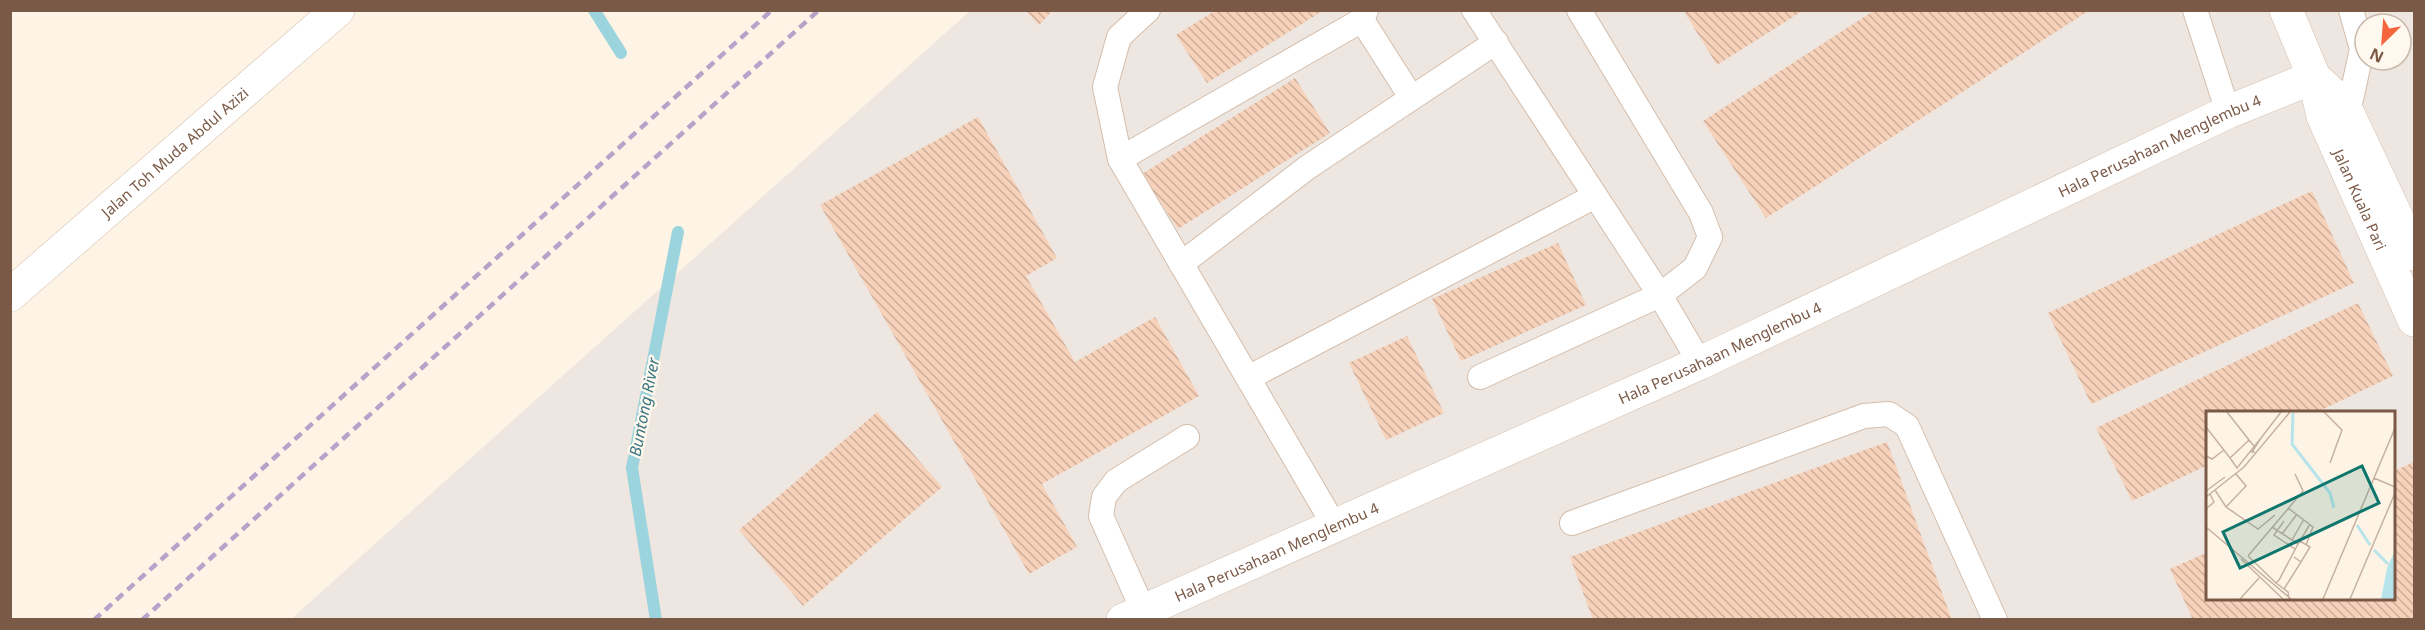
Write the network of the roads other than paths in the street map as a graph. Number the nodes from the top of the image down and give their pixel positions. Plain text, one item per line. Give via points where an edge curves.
1 (338, 10) edge
2 (1148, 10) edge
3 (1474, 10) edge
4 (1579, 10) edge
5 (2195, 10) edge
6 (2351, 10) edge
7 (2287, 14) edge
8 (1364, 15) edge
9 (1496, 42) junction
10 (2314, 77) junction
11 (1411, 97) junction
12 (2228, 112) junction
13 (2348, 113) junction
14 (1120, 159) junction
15 (1595, 196) junction
16 (2415, 254) edge
17 (1181, 264) junction
18 (10, 295) edge
19 (1660, 295) junction
20 (2415, 320) edge
21 (1700, 363) junction
22 (1480, 377) dead end
23 (1248, 378) junction
24 (1187, 437) dead end
25 (1572, 523) dead end
26 (1334, 525) junction
27 (1133, 615) edge
28 (1995, 620) edge

1 - 18 street, Jalan Toh Muda Abdul Azizi
2 - 14 lane via 1119,37 1105,87
3 - 9 lane
4 - 19 lane via 1701,213 1710,237 1695,268
5 - 12 lane
6 - 13 lane via 2362,49
7 - 10 street, Jalan Kuala Pari
8 - 11 lane
8 - 14 lane
9 - 11 lane
9 - 15 lane
10 - 12 street, Hala Perusahaan Menglembu 4
10 - 13 street, Jalan Kuala Pari
10 - 20 street, Jalan Kuala Pari via 2323,116
11 - 17 lane via 1308,167
12 - 21 street, Hala Perusahaan Menglembu 4
13 - 16 street, Jalan Kuala Pari
14 - 17 lane
15 - 19 lane
15 - 23 lane
17 - 23 lane
19 - 21 lane
19 - 22 lane
21 - 26 street, Hala Perusahaan Menglembu 4
23 - 26 lane
24 - 27 lane via 1116,482 1104,497 1101,516
25 - 28 lane via 1864,416 1889,414 1906,426
26 - 27 street, Hala Perusahaan Menglembu 4

